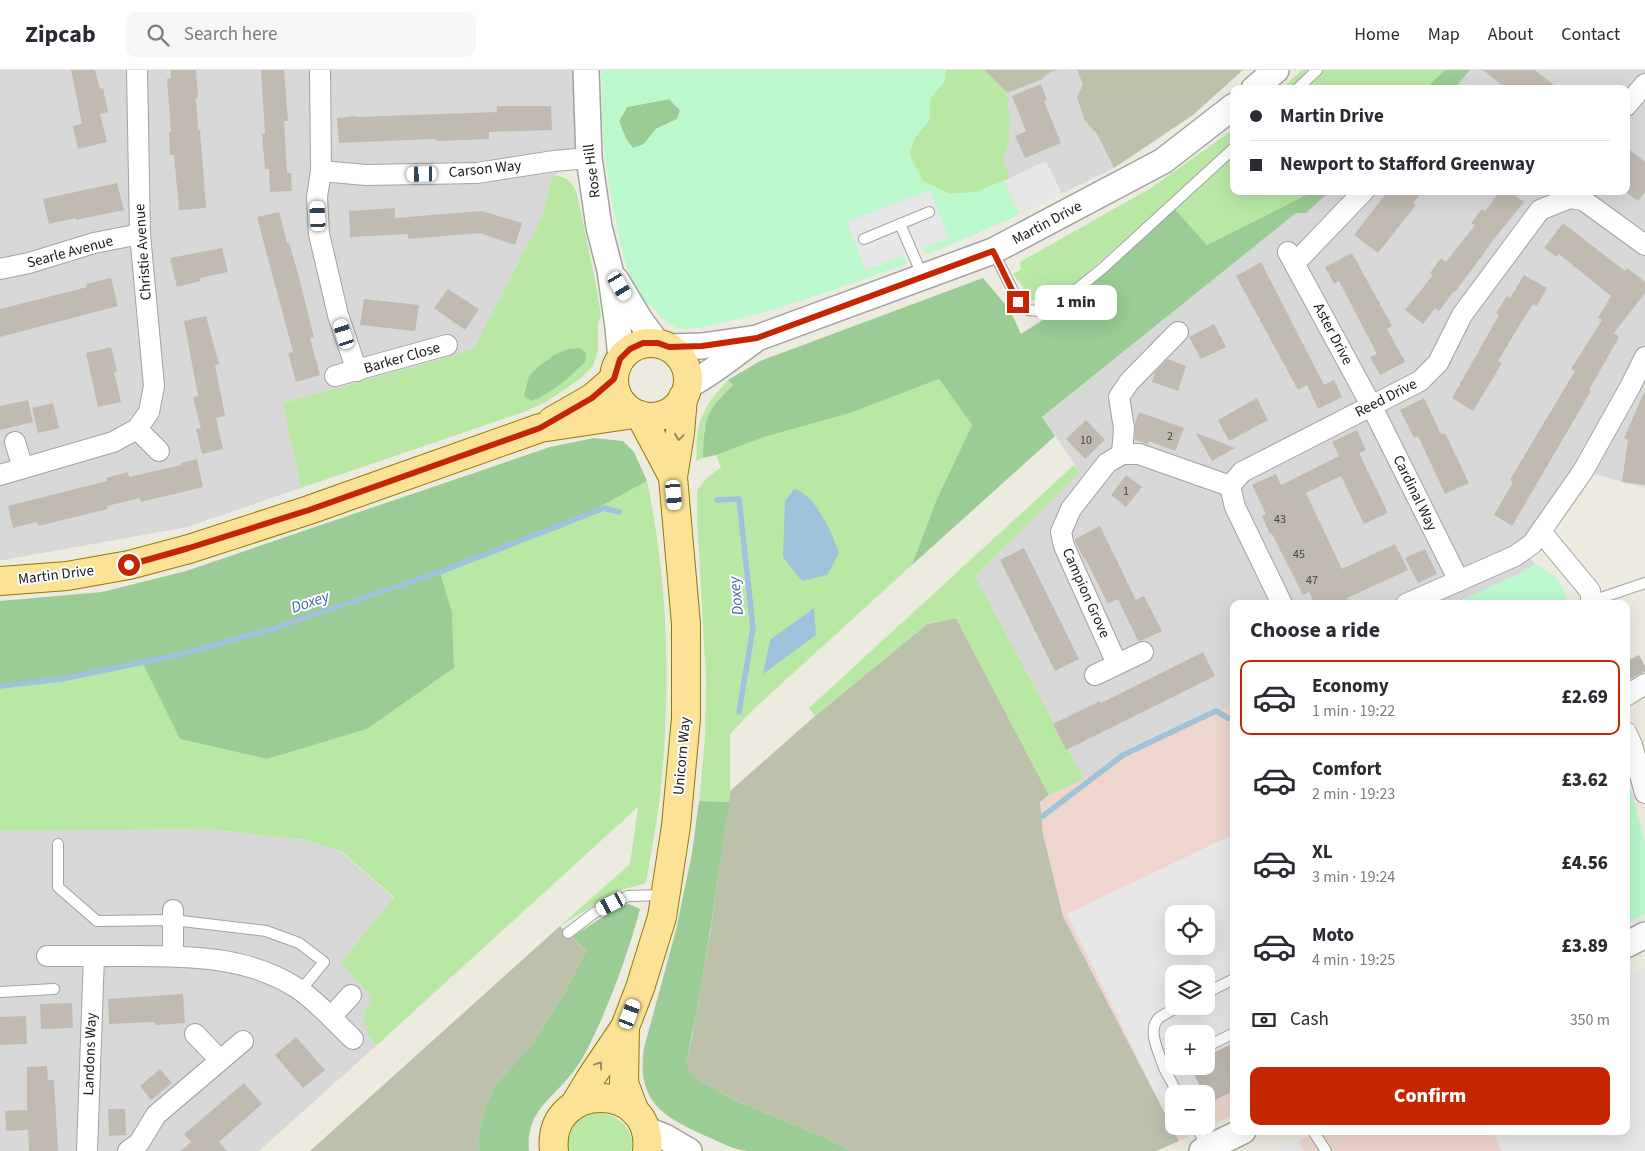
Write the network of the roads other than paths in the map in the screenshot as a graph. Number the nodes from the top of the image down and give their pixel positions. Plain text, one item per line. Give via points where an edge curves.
1 (137, 70) edge
2 (320, 70) edge
3 (586, 70) edge
4 (1276, 70) edge
5 (1316, 70) edge
6 (1645, 84) edge
7 (1259, 85) edge
8 (1301, 85) edge
9 (1630, 101) edge
10 (1230, 109) edge
11 (1230, 152) edge
12 (589, 158) junction
13 (322, 171) junction
14 (1360, 195) edge
15 (1571, 195) edge
16 (929, 212) dead end
17 (900, 224) junction
18 (140, 234) junction
19 (864, 239) dead end
20 (1645, 245) edge
21 (993, 251) junction
22 (0, 269) edge
23 (610, 270) junction
24 (924, 277) junction
25 (1178, 332) dead end
26 (757, 338) junction
27 (447, 345) dead end
28 (663, 345) junction
29 (1645, 357) edge
30 (617, 369) junction
31 (357, 371) junction
32 (335, 376) dead end
33 (1638, 391) edge
34 (685, 392) junction
35 (1371, 405) junction
36 (637, 414) junction
37 (540, 428) junction
38 (137, 429) junction
39 (15, 442) dead end
40 (159, 451) dead end
41 (1122, 454) junction
42 (23, 468) junction
43 (0, 475) edge
44 (673, 478) junction
45 (1230, 486) junction
46 (1542, 533) junction
47 (0, 581) edge
48 (1459, 581) junction
49 (1645, 583) edge
50 (1280, 600) edge
51 (1415, 600) edge
52 (1592, 600) edge
53 (1598, 600) edge
54 (1143, 652) dead end
55 (1117, 664) junction
56 (1095, 675) dead end
57 (1645, 684) edge
58 (1630, 693) edge
59 (1630, 740) edge
60 (1645, 793) edge
61 (58, 844) dead end
62 (665, 895) junction
63 (173, 915) junction
64 (568, 933) dead end
65 (1645, 935) edge
66 (1630, 943) edge
67 (47, 956) dead end
68 (94, 956) junction
69 (173, 956) junction
70 (1230, 980) edge
71 (1215, 988) edge
72 (54, 989) dead end
73 (300, 991) junction
74 (0, 992) edge
75 (351, 995) dead end
76 (1165, 1015) edge
77 (331, 1017) junction
78 (625, 1027) junction
79 (195, 1034) dead end
80 (1230, 1035) edge
81 (243, 1040) dead end
82 (353, 1040) dead end
83 (1215, 1042) edge
84 (1165, 1058) edge
85 (220, 1060) junction
86 (575, 1104) junction
87 (643, 1130) edge
88 (1199, 1135) edge
89 (1235, 1135) edge
90 (1315, 1135) edge
91 (1205, 1150) edge
92 (86, 1151) edge
93 (128, 1151) edge
94 (554, 1151) edge
95 (689, 1151) edge
96 (1326, 1151) edge

1 - 18 street, Christie Avenue
2 - 13 street, Barker Close
3 - 12 street, Rose Hill
4 - 7 street
5 - 8 lane
6 - 9 street
10 - 21 street, Martin Drive via 1163,161
11 - 21 lane via 1103,268 1056,306 1040,311 1028,310 1018,302
12 - 13 street, Carson Way via 554,160 477,173 366,175
12 - 23 street, Rose Hill via 599,227
13 - 31 street, Barker Close via 317,197 319,234 338,315
14 - 35 street, Aster Drive via 1292,258
15 - 20 street, Reed Drive via 1583,200
15 - 35 street, Reed Drive via 1540,210 1462,315 1438,363 1420,381
16 - 17 lane
17 - 19 lane
17 - 24 lane
18 - 22 street, Searle Avenue
18 - 38 street, Christie Avenue via 154,386 149,412
21 - 24 street, Martin Drive
23 - 28 street, Rose Hill via 640,320
23 - 30 street, Rose Hill via 618,327
24 - 26 street, Martin Drive
25 - 41 street via 1129,382 1119,397 1124,428
26 - 28 street, Martin Drive via 702,346
26 - 34 street, Martin Drive
27 - 31 street, Barker Close
28 - 30 main road via 643,343 630,349
28 - 34 main road via 681,357 687,371
29 - 33 street
30 - 36 main road via 615,392 622,404
30 - 37 main road, Martin Drive via 592,398
31 - 32 street, Barker Close
33 - 46 street
34 - 36 main road via 676,407 662,415
34 -> 44 main road, Unicorn Way
35 - 45 street, Reed Drive via 1242,472
35 - 48 street, Cardinal Way
36 - 37 main road, Martin Drive
36 - 44 main road, Unicorn Way
37 - 47 main road, Martin Drive via 309,510 189,548 129,565 67,576
38 - 40 street
38 - 42 street via 113,442
39 - 42 street
41 - 45 street via 1139,454
41 - 55 street, Campion Grove via 1107,463 1071,509 1061,532 1064,546
42 - 43 street
44 - 62 main road, Unicorn Way via 686,624 686,718 676,826
45 - 50 street via 1235,506
46 - 48 street via 1515,556
46 - 52 street via 1583,581
48 - 51 street
49 - 53 lane
54 - 55 street
55 - 56 street
57 - 58 street
59 - 60 street
61 - 63 lane via 58,887 97,921
62 - 64 lane via 628,896 594,913
62 - 78 main road, Unicorn Way via 662,917
63 - 69 street
63 - 73 lane via 266,931 298,943 324,962
65 - 66 street
67 - 68 street
68 - 69 street
68 - 92 street, Landons Way
69 - 73 street via 229,961 267,972
70 - 71 lane
72 - 74 lane
73 - 77 street
75 - 77 street
76 - 84 lane via 1159,1018 1153,1032
77 - 82 street
86 -> 78 main road, Unicorn Way
78 - 87 main road, Unicorn Way via 624,1083
79 - 85 street
80 - 83 lane
81 - 85 street
85 - 93 street via 156,1115 139,1143
86 - 87 main road via 590,1098 607,1097 622,1102
86 - 94 main road, Unicorn Way via 556,1128
87 - 95 street via 666,1137
88 - 91 lane
89 - 91 street
90 - 96 lane

